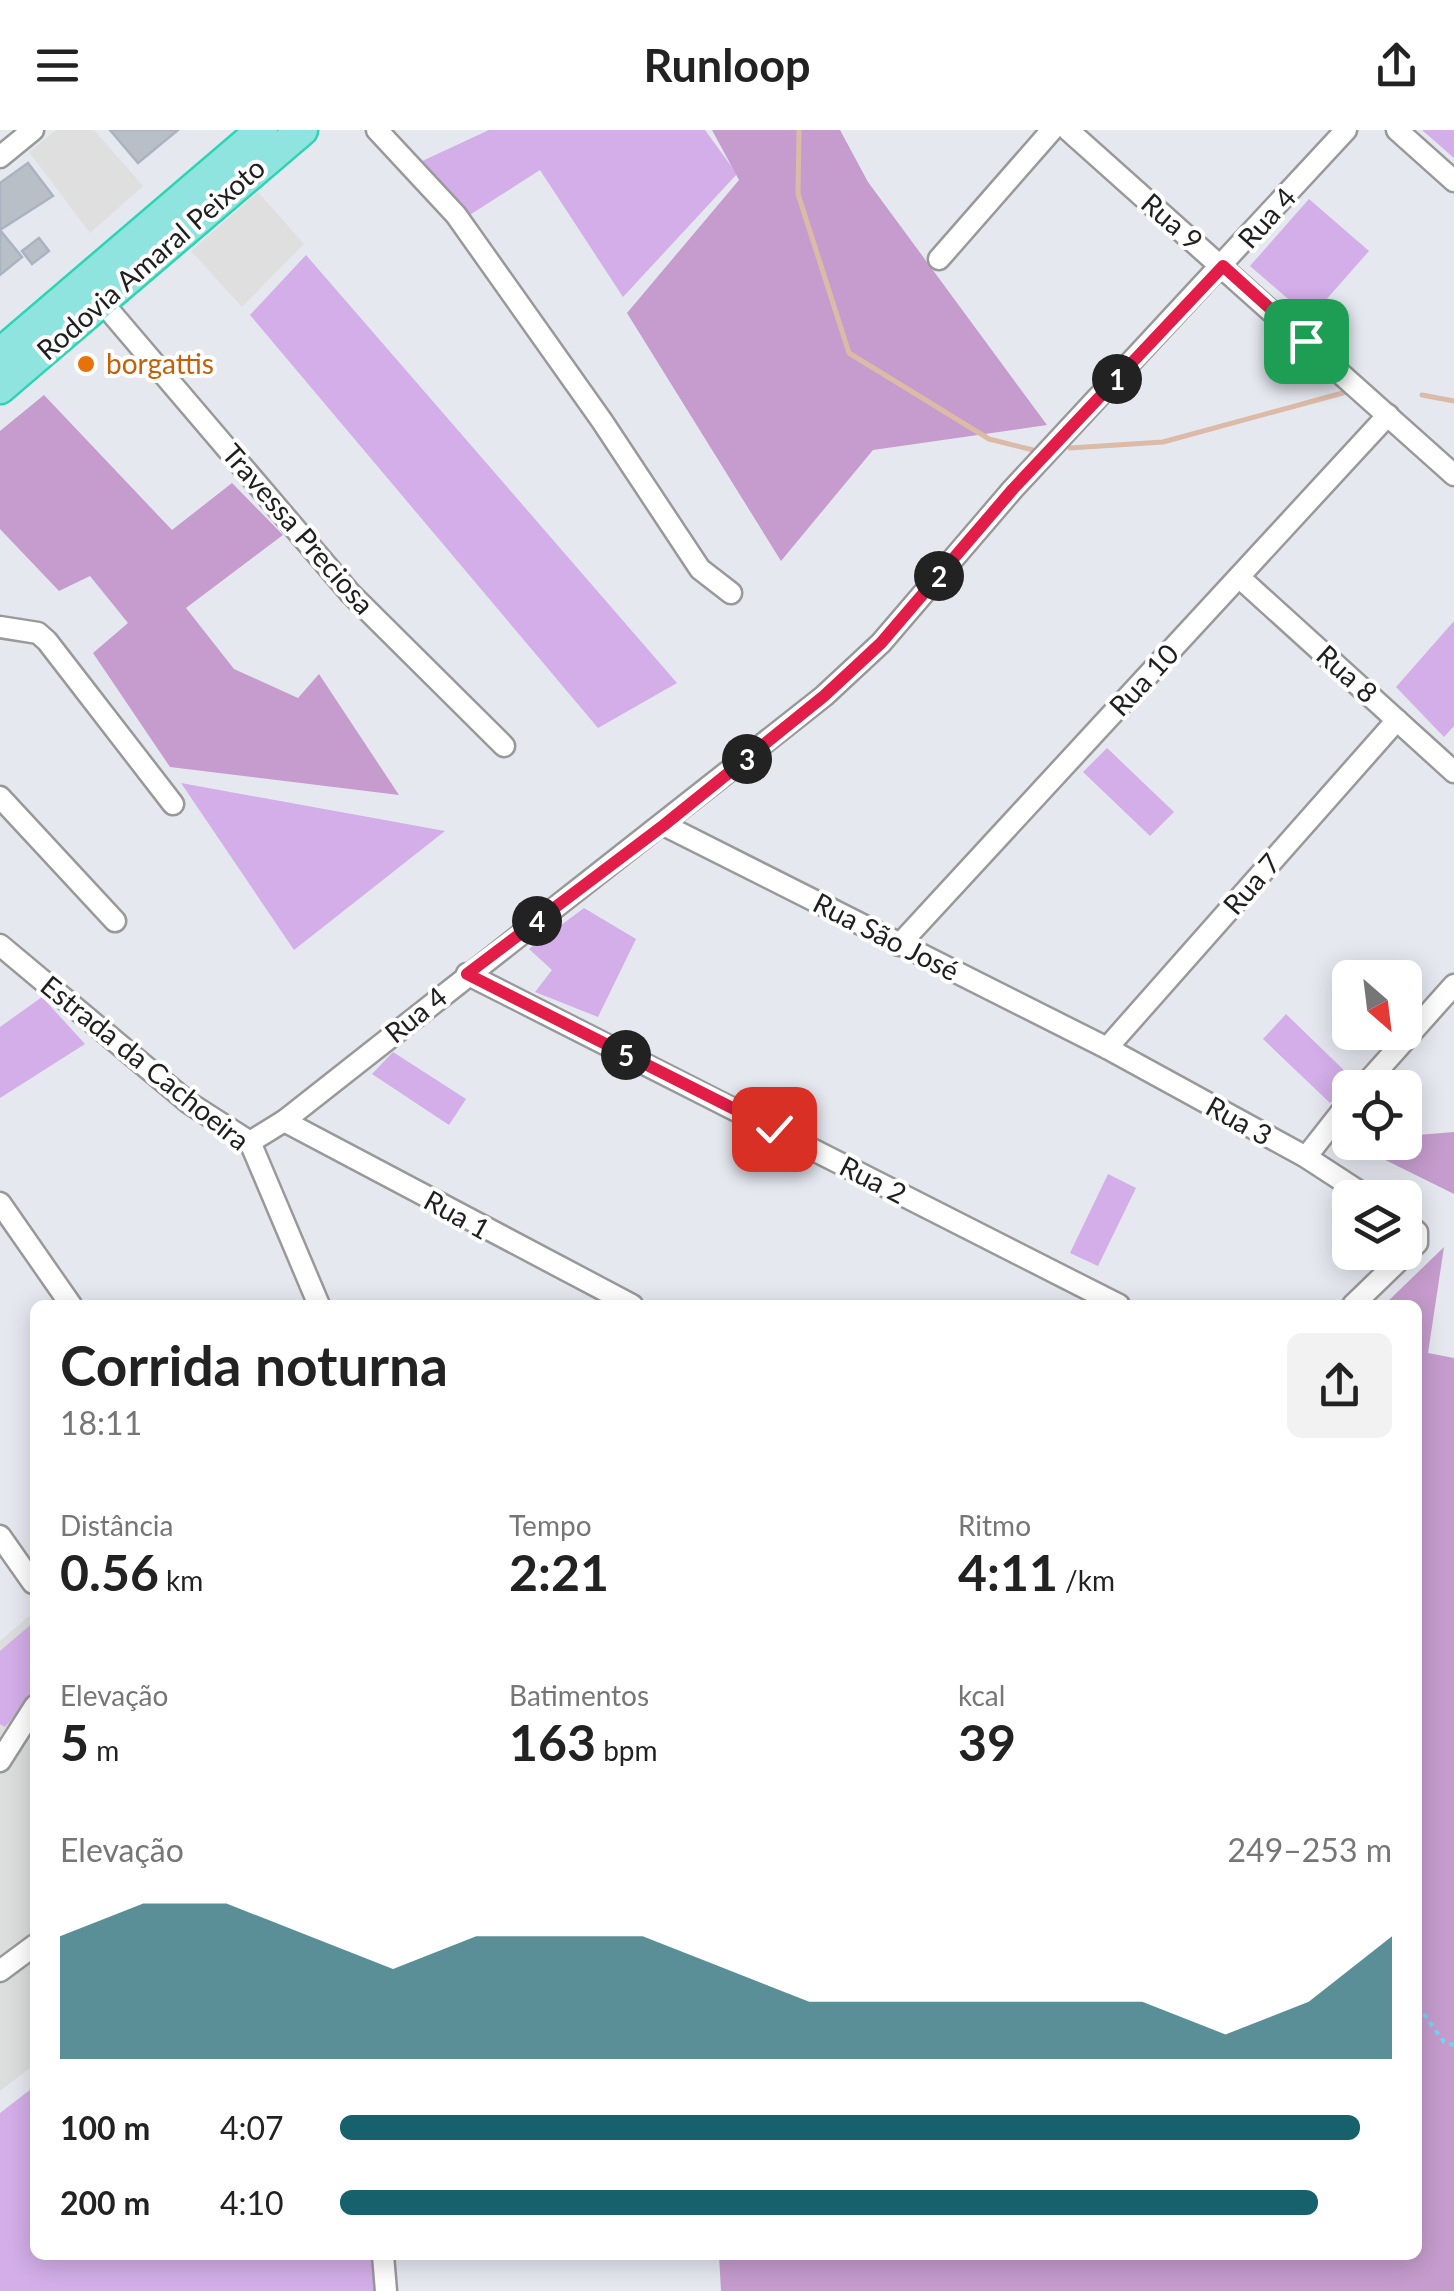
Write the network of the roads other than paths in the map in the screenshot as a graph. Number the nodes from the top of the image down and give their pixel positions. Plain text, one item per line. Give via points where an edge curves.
1 (33, 130) edge
2 (262, 130) edge
3 (302, 130) edge
4 (377, 130) edge
5 (1052, 130) edge
6 (1068, 130) edge
7 (1346, 130) edge
8 (1397, 130) edge
9 (0, 157) edge
10 (1454, 182) edge
11 (939, 258) dead end
12 (1223, 266) junction
13 (102, 302) junction
14 (0, 354) edge
15 (0, 388) edge
16 (1388, 415) junction
17 (1454, 475) edge
18 (1239, 577) junction
19 (731, 593) dead end
20 (0, 627) edge
21 (1397, 720) junction
22 (504, 746) dead end
23 (1454, 772) edge
24 (0, 797) edge
25 (173, 804) dead end
26 (664, 825) junction
27 (116, 920) dead end
28 (898, 944) junction
29 (0, 945) edge
30 (467, 974) junction
31 (1454, 986) edge
32 (1107, 1048) junction
33 (1378, 1070) edge
34 (284, 1121) junction
35 (1332, 1124) edge
36 (250, 1142) junction
37 (1306, 1157) junction
38 (1341, 1180) edge
39 (0, 1203) edge
40 (1390, 1270) edge
41 (68, 1300) edge
42 (317, 1300) edge
43 (623, 1300) edge
44 (1109, 1300) edge
45 (1359, 1300) edge
46 (0, 1536) edge
47 (30, 1579) edge
48 (30, 1714) edge
49 (0, 1761) edge
50 (30, 1948) edge
51 (0, 1971) edge
52 (383, 2260) edge
53 (386, 2291) edge

1 - 9 street
2 - 14 highway, Rodovia Amaral Peixoto
3 - 13 highway, Rodovia Amaral Peixoto
4 - 19 street via 456,215 700,570
5 - 11 street
6 - 12 street, Rua 9
7 - 12 street, Rua 4
8 - 10 street
12 - 16 street, Rua 9
12 - 26 street, Rua 4 via 1013,489 881,643
13 - 15 highway, Rodovia Amaral Peixoto
13 - 22 street, Travessa Preciosa via 350,593
16 - 17 street, Rua 9
16 - 18 street, Rua 10
18 - 21 street, Rua 8
18 - 28 street, Rua 10
20 - 25 street via 38,633 47,641
21 - 23 street, Rua 8
21 - 32 street, Rua 7
24 - 27 street
26 - 28 street, Rua São José
26 - 30 street, Rua 4
28 - 32 street, Rua São José
29 - 36 street, Estrada da Cachoeira via 189,1103
30 - 34 street, Rua 4
30 - 44 street, Rua 2
31 - 33 street
32 - 37 street, Rua 3
34 - 36 street, Rua 4
34 - 43 street, Rua 1
35 - 37 street
36 - 42 street, Estrada da Cachoeira
37 - 38 street, Rua 3
39 - 41 street
40 - 45 street
46 - 47 street
48 - 49 street
50 - 51 street
52 - 53 street

